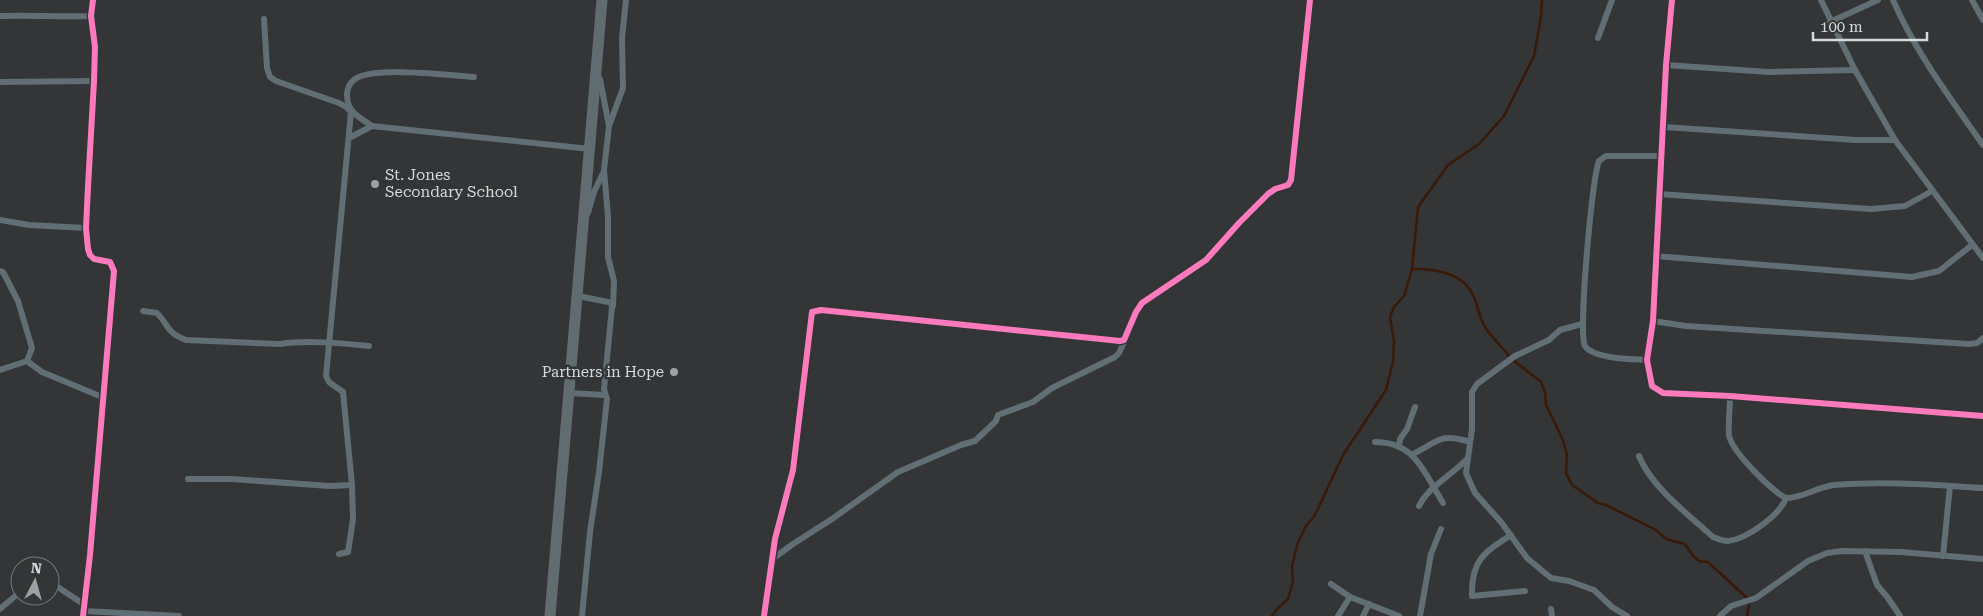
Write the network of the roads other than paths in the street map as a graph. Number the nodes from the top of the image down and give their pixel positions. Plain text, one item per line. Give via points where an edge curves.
1 (92, 0) edge
2 (602, 0) edge
3 (626, 0) edge
4 (1310, 0) edge
5 (1612, 0) edge
6 (1672, 0) edge
7 (1820, 0) edge
8 (1878, 0) edge
9 (1893, 0) edge
10 (1972, 0) edge
11 (0, 16) edge
12 (91, 16) junction
13 (264, 20) dead end
14 (1983, 20) edge
15 (1830, 22) junction
16 (1598, 38) dead end
17 (598, 61) junction
18 (1666, 65) junction
19 (1855, 70) junction
20 (474, 77) dead end
21 (94, 81) junction
22 (0, 82) edge
23 (351, 112) junction
24 (372, 126) junction
25 (609, 126) junction
26 (1664, 128) junction
27 (349, 138) junction
28 (1895, 140) junction
29 (1983, 145) edge
30 (590, 149) junction
31 (1662, 156) junction
32 (604, 170) junction
33 (1932, 191) junction
34 (1659, 194) junction
35 (0, 220) edge
36 (584, 226) junction
37 (86, 228) junction
38 (1972, 245) junction
39 (1655, 256) junction
40 (1983, 258) edge
41 (0, 271) edge
42 (578, 296) junction
43 (612, 307) junction
44 (143, 311) dead end
45 (1653, 321) junction
46 (1582, 324) junction
47 (1126, 337) junction
48 (1983, 338) edge
49 (328, 343) junction
50 (369, 346) dead end
51 (1647, 360) junction
52 (27, 361) junction
53 (0, 370) edge
54 (570, 393) junction
55 (604, 395) junction
56 (1730, 396) junction
57 (102, 397) junction
58 (1415, 407) dead end
59 (1983, 416) edge
60 (1374, 442) dead end
61 (1470, 442) junction
62 (1399, 447) junction
63 (1412, 454) junction
64 (1639, 456) dead end
65 (1467, 459) junction
66 (188, 479) dead end
67 (352, 485) junction
68 (1950, 486) junction
69 (1433, 487) junction
70 (1983, 488) edge
71 (1786, 498) junction
72 (1443, 502) dead end
73 (1419, 506) dead end
74 (1441, 529) dead end
75 (1511, 535) junction
76 (1865, 551) junction
77 (339, 554) dead end
78 (1943, 556) junction
79 (1983, 559) edge
80 (771, 560) junction
81 (1331, 584) dead end
82 (60, 591) edge
83 (1525, 591) dead end
84 (1350, 596) junction
85 (10, 600) edge
86 (1369, 604) junction
87 (0, 609) edge
88 (84, 611) edge
89 (179, 616) edge
90 (550, 616) edge
91 (582, 616) edge
92 (764, 616) edge
93 (1338, 616) edge
94 (1362, 616) edge
95 (1399, 616) edge
96 (1420, 616) edge
97 (1627, 616) edge
98 (1720, 616) edge
99 (1900, 616) edge

1 - 12 street
2 - 17 highway
3 - 25 street via 622,38 623,88
4 - 47 street via 1291,180 1288,185 1268,194 1206,260 1142,303
5 - 16 street
6 - 18 street
7 - 15 street
8 - 15 street
9 - 29 street via 1935,77
10 - 14 street
11 - 12 street
12 - 21 street via 95,47
13 - 23 street via 270,77 276,82 339,103
15 - 19 street
17 - 25 street
17 - 30 highway
18 - 19 street via 1770,72
18 - 26 street
19 - 28 street
20 - 23 street via 420,73 363,75 349,84 347,99
21 - 22 street
21 - 37 street
23 - 24 street
23 - 27 street
24 - 27 street
24 - 30 street
25 - 32 street
26 - 28 street
26 - 31 street
27 - 49 street
28 - 33 street
30 - 36 highway
31 - 34 street
31 - 46 street via 1606,156 1597,165
32 - 36 street
32 - 43 street via 608,257 614,281
33 - 34 street via 1905,206 1871,209
33 - 38 street
34 - 39 street
35 - 37 street
36 - 42 highway
37 - 57 street via 90,256 110,262 114,271
38 - 39 street via 1939,271 1912,277
38 - 40 street
39 - 45 street
41 - 52 street via 18,301 32,343
42 - 43 street via 608,302
42 - 54 highway
43 - 55 street
44 - 49 street via 157,313 167,330 186,340
45 - 48 street via 1686,326 1969,344
45 - 51 street
46 - 51 street via 1583,341 1589,350 1604,356
46 - 61 street via 1560,330 1476,384 1472,392
47 - 80 street via 1115,356 1052,388 1033,402 998,415 975,441 898,472
47 - 80 street via 1120,341 821,310 812,312 793,470
49 - 50 street
49 - 67 street via 326,376 343,392
51 - 56 street via 1652,386 1662,394
52 - 53 street
52 - 57 street via 42,372
54 - 55 street
54 - 90 highway
55 - 91 street via 607,399
56 - 59 street
56 - 71 street via 1731,440 1766,484
57 - 88 street
58 - 62 street
60 - 62 street
61 - 63 street via 1441,438
61 - 65 street
62 - 63 street
63 - 69 street
64 - 71 street via 1655,482 1719,540 1735,539 1768,520 1783,508
65 - 69 street
65 - 75 street via 1470,487
66 - 67 street
67 - 77 street via 353,519 348,552
68 - 70 street
68 - 71 street via 1899,483 1832,485
68 - 78 street
69 - 72 street
69 - 73 street
74 - 96 street via 1431,554
75 - 83 street via 1480,558 1471,580 1472,596
75 - 97 street via 1527,558 1551,578 1594,590
76 - 78 street
76 - 98 street via 1817,556 1756,598 1738,603
76 - 99 street via 1877,585
78 - 79 street
80 - 92 street
81 - 84 street
82 - 88 street
84 - 86 street
84 - 93 street
85 - 87 street
86 - 94 street
86 - 95 street
88 - 89 street

